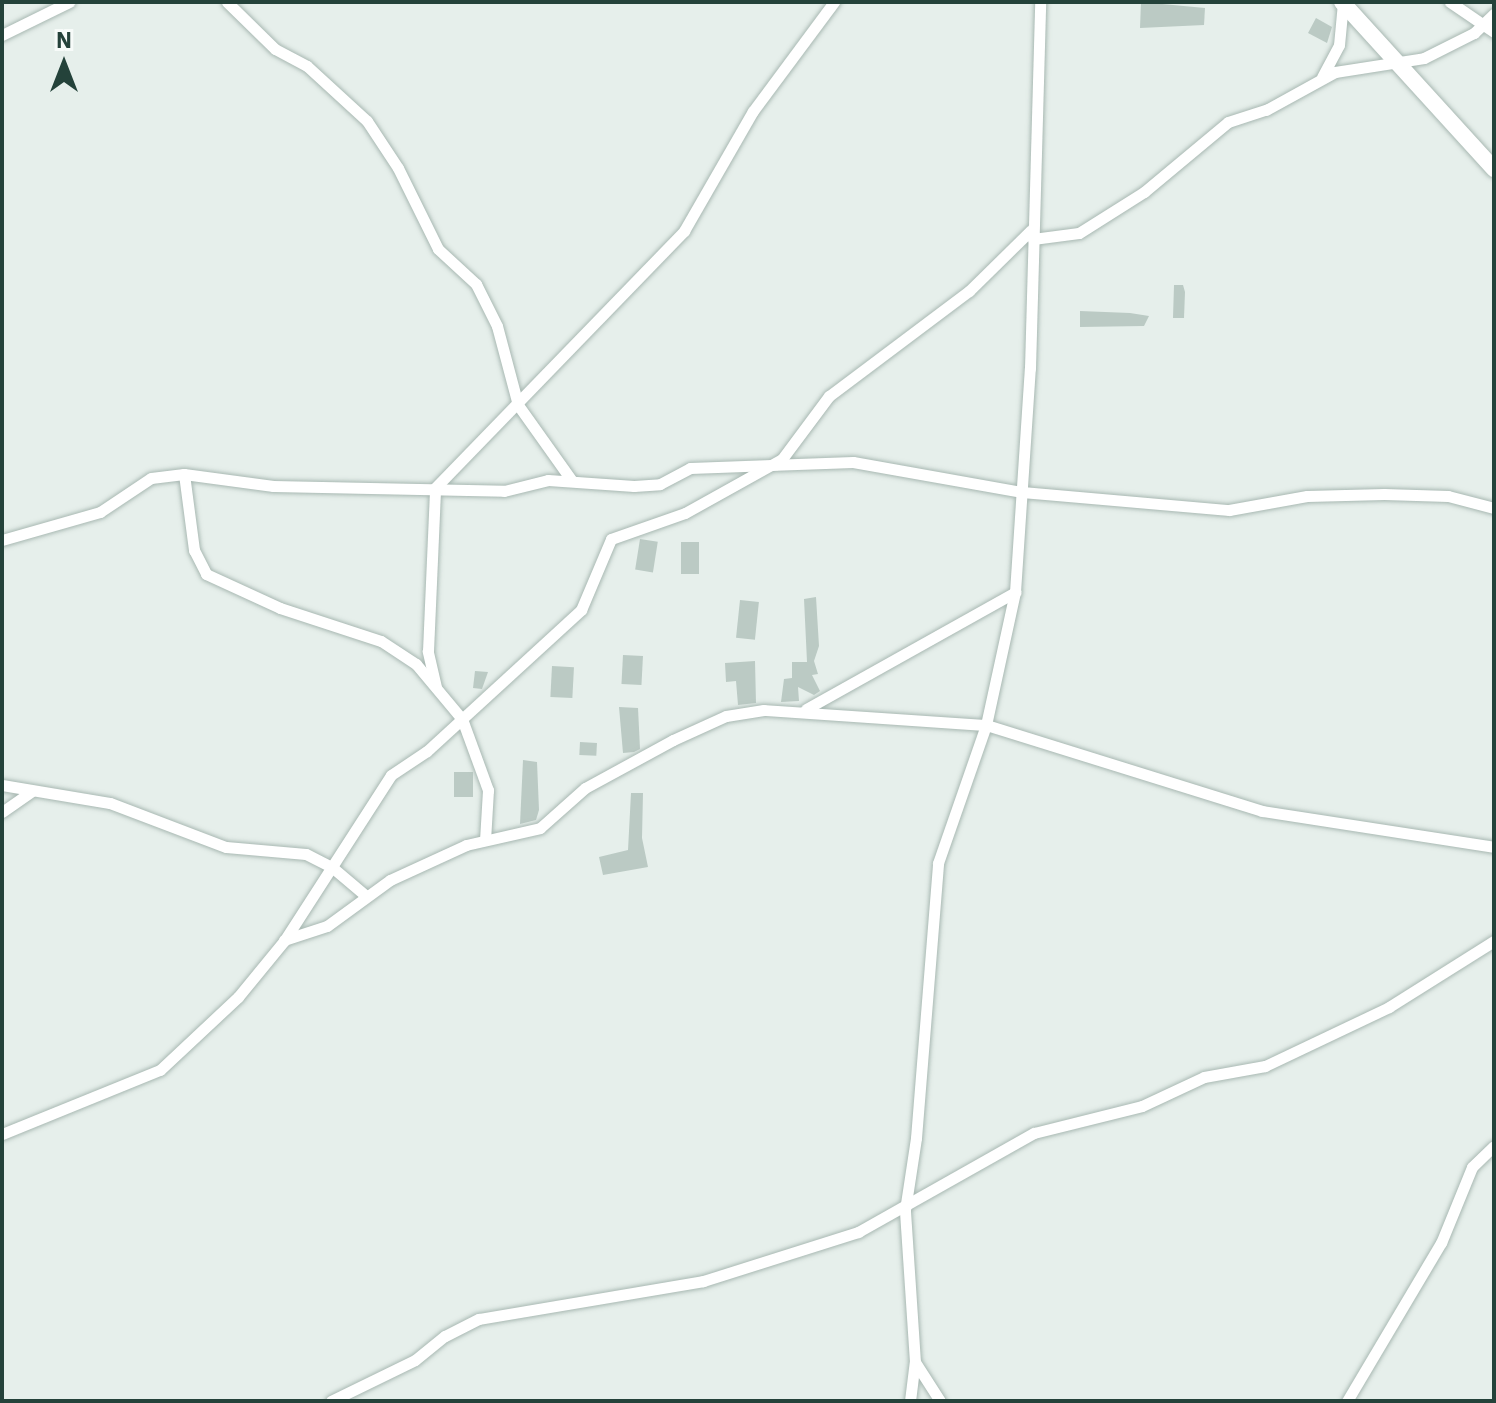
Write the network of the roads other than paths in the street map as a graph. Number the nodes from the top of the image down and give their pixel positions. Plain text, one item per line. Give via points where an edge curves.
1 (69, 2) edge
2 (227, 2) edge
3 (834, 2) edge
4 (1040, 2) edge
5 (1450, 2) edge
6 (1343, 3) edge
7 (1494, 14) edge
8 (1481, 26) junction
9 (1494, 32) edge
10 (2, 35) edge
11 (1396, 66) junction
12 (1320, 81) junction
13 (1494, 169) edge
14 (1032, 234) junction
15 (518, 405) junction
16 (762, 469) junction
17 (184, 474) junction
18 (572, 481) junction
19 (435, 488) junction
20 (1022, 492) junction
21 (1494, 508) edge
22 (2, 540) edge
23 (1015, 592) junction
24 (436, 687) junction
25 (804, 710) junction
26 (462, 719) junction
27 (986, 725) junction
28 (2, 785) edge
29 (31, 792) junction
30 (2, 812) edge
31 (485, 840) junction
32 (1494, 847) edge
33 (333, 868) junction
34 (366, 896) junction
35 (284, 941) junction
36 (1494, 941) edge
37 (2, 1134) edge
38 (1494, 1146) edge
39 (905, 1210) junction
40 (915, 1362) junction
41 (331, 1401) edge
42 (910, 1401) edge
43 (940, 1401) edge
44 (1347, 1401) edge

1 - 10 street
2 - 15 street via 275,49 307,66 367,121 398,168 438,249 476,284 497,326
3 - 15 street via 753,111 684,231 592,330 558,356
4 - 14 street
5 - 8 street
6 - 11 street
6 - 12 street via 1339,45
7 - 8 street
8 - 9 street
8 - 11 street via 1424,58
11 - 12 street via 1335,72
11 - 13 street
12 - 14 street via 1228,122 1144,192 1079,233
14 - 16 street via 969,291 829,396 787,454
14 - 20 street
15 - 18 street
15 - 19 street via 459,457
16 - 18 street via 690,468 660,484 634,486
16 - 20 street via 853,462
16 - 26 street via 685,513 611,539 581,610
17 - 19 street via 273,486
17 - 22 street via 151,478 100,512
17 - 24 street via 194,550 206,574 280,608 381,641 416,664
18 - 19 street via 548,480 504,491
19 - 24 street via 428,651
20 - 21 street via 1229,510 1307,496 1384,494 1448,496
20 - 23 street
23 - 25 street
23 - 27 street
24 - 26 street
25 - 27 street
25 - 31 street via 726,716 585,788 540,828
26 - 31 street via 488,790
26 - 33 street via 391,775
27 - 32 street via 1262,811
27 - 39 street via 938,863
28 - 29 street
29 - 30 street
29 - 33 street via 110,803 226,847 294,851
31 - 34 street
33 - 34 street
33 - 35 street
34 - 35 street via 327,926
35 - 37 street via 228,1007 160,1070
36 - 39 street via 1389,1007 1265,1066 1204,1077 1142,1106 1034,1133
38 - 44 street via 1472,1167 1441,1243
39 - 40 street
39 - 41 street via 745,1270 479,1319 445,1336 415,1360
40 - 42 street
40 - 43 street

